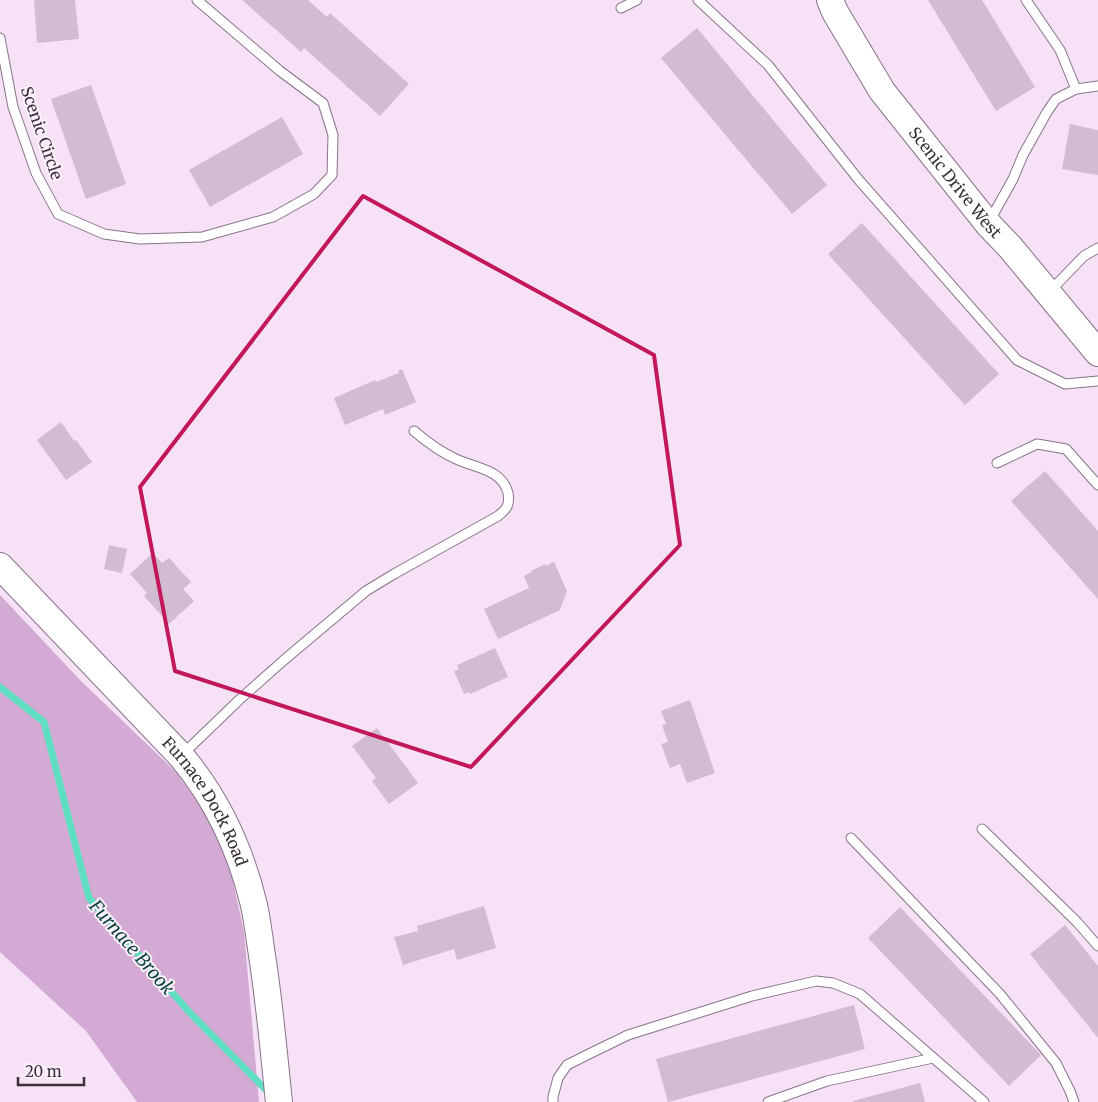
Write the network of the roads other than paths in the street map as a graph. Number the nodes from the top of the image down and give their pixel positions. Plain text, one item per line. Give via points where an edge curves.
1 (197, 0) edge
2 (637, 0) edge
3 (698, 0) edge
4 (830, 0) edge
5 (1026, 0) edge
6 (621, 8) dead end
7 (0, 38) edge
8 (1098, 86) edge
9 (1076, 89) junction
10 (988, 224) junction
11 (1098, 248) edge
12 (1048, 293) junction
13 (1098, 353) edge
14 (1098, 381) edge
15 (414, 431) dead end
16 (997, 463) dead end
17 (1098, 485) edge
18 (0, 566) edge
19 (181, 756) junction
20 (982, 829) dead end
21 (852, 838) dead end
22 (1098, 946) edge
23 (933, 1058) junction
24 (279, 1102) edge
25 (553, 1102) edge
26 (768, 1102) edge
27 (984, 1102) edge
28 (1074, 1102) edge

1 - 7 lane, Scenic Circle via 323,103 333,135 332,175 314,194 273,217 202,237 140,239 104,234 58,214 36,173 13,107
2 - 6 lane
3 - 14 lane via 768,64 858,179 1017,360 1065,384
4 - 10 street, Scenic Drive West via 882,91
5 - 9 lane via 1060,50
8 - 9 lane
9 - 10 lane via 1056,99 1047,112
10 - 12 street, Scenic Drive West
11 - 12 lane via 1084,256
12 - 13 street, Scenic Drive West
15 - 19 lane via 438,450 500,478 507,489 509,500 506,509 366,591 284,660
16 - 17 lane via 1037,444 1066,449
18 - 19 street, Furnace Dock Road
19 - 24 street, Furnace Dock Road via 222,817 249,887 262,953
20 - 22 lane
21 - 28 lane via 1000,994 1056,1063
23 - 25 lane via 860,994 833,983 816,981 752,996 628,1035 567,1065 558,1078
23 - 26 lane via 827,1081
23 - 27 lane

